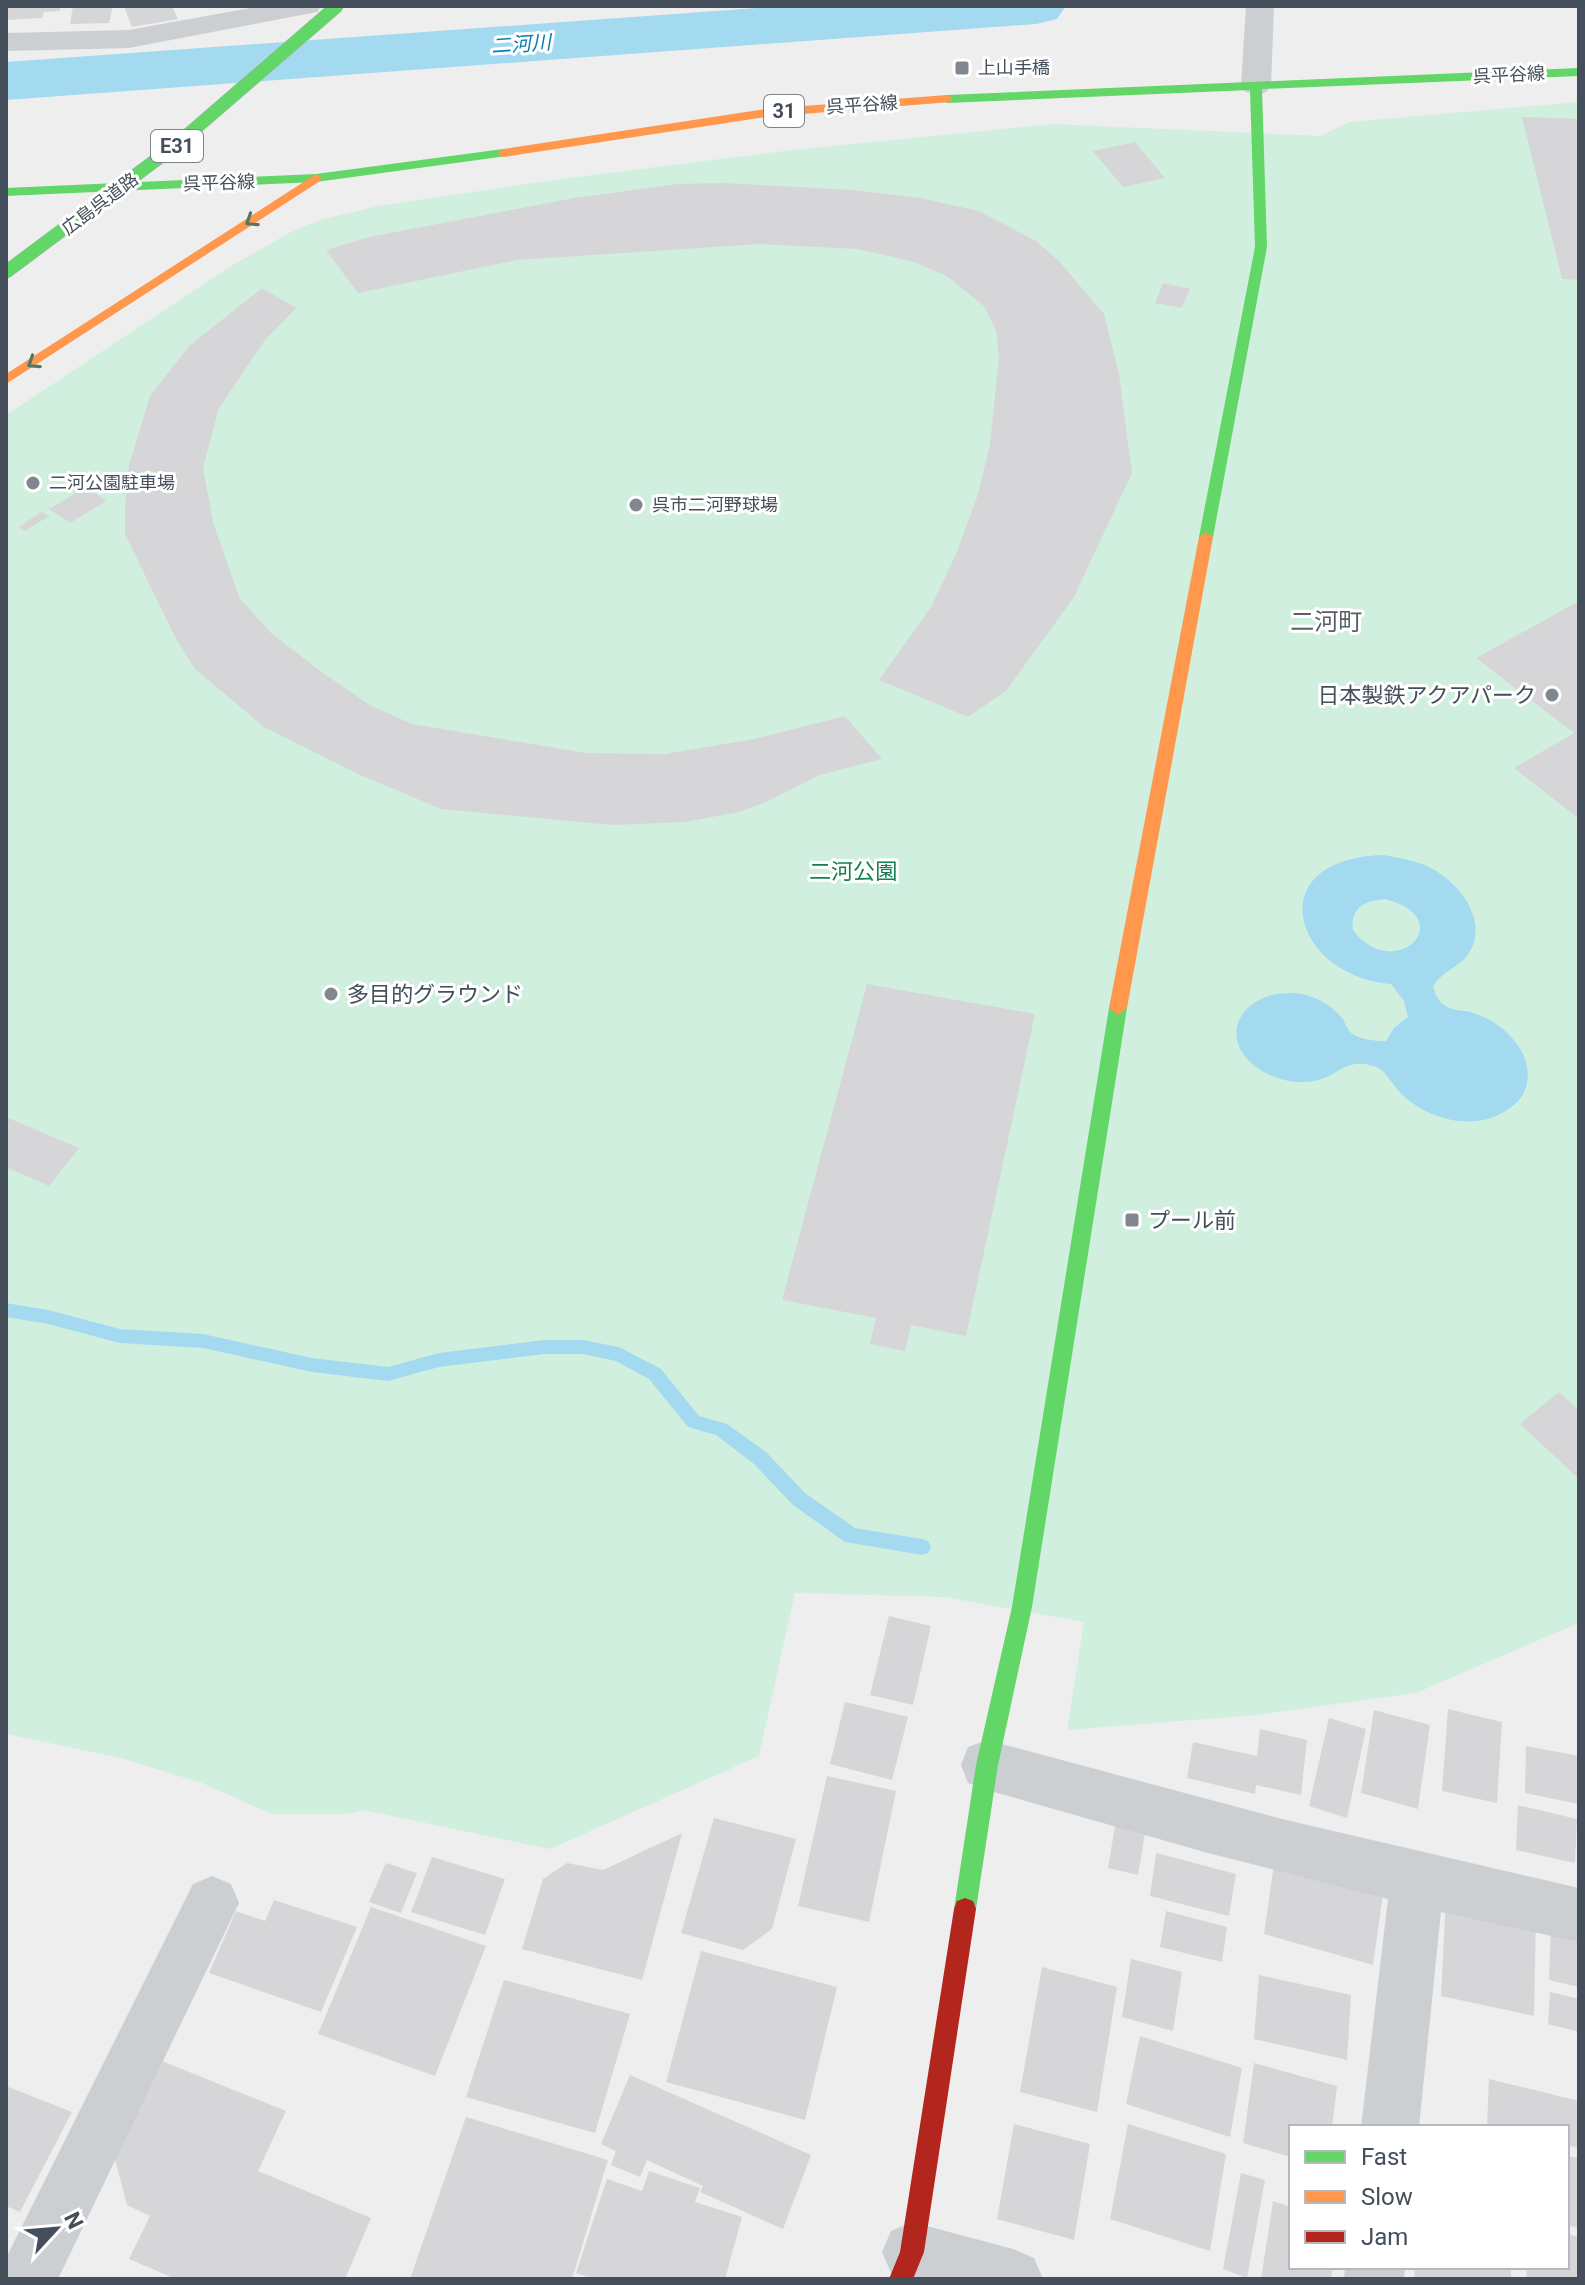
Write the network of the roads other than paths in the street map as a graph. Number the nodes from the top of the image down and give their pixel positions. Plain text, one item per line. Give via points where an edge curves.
1 (307, 6) edge
2 (337, 6) edge
3 (1260, 6) edge
4 (6, 42) edge
5 (1579, 72) edge
6 (1256, 86) junction
7 (316, 178) junction
8 (6, 192) edge
9 (6, 272) edge
10 (6, 380) edge
11 (987, 1765) junction
12 (1417, 1879) junction
13 (212, 1903) dead end
14 (1579, 1915) edge
15 (1390, 2125) edge
16 (907, 2266) edge
17 (27, 2279) edge
18 (1013, 2279) edge

1 - 4 street via 129,39
2 - 9 main road, 広島呉道路 / E31, bridge via 185,141
3 - 6 street
5 - 6 main road, 呉平谷線 / 31
6 - 7 main road, 呉平谷線 / 31 via 995,95 765,113
6 - 11 main road via 1261,247 1131,929 1022,1607
7 - 8 main road, 呉平谷線 / 31
7 -> 10 main road
11 - 12 street
11 - 16 main road
12 - 14 street
12 - 15 street
13 - 17 street
16 - 18 street

